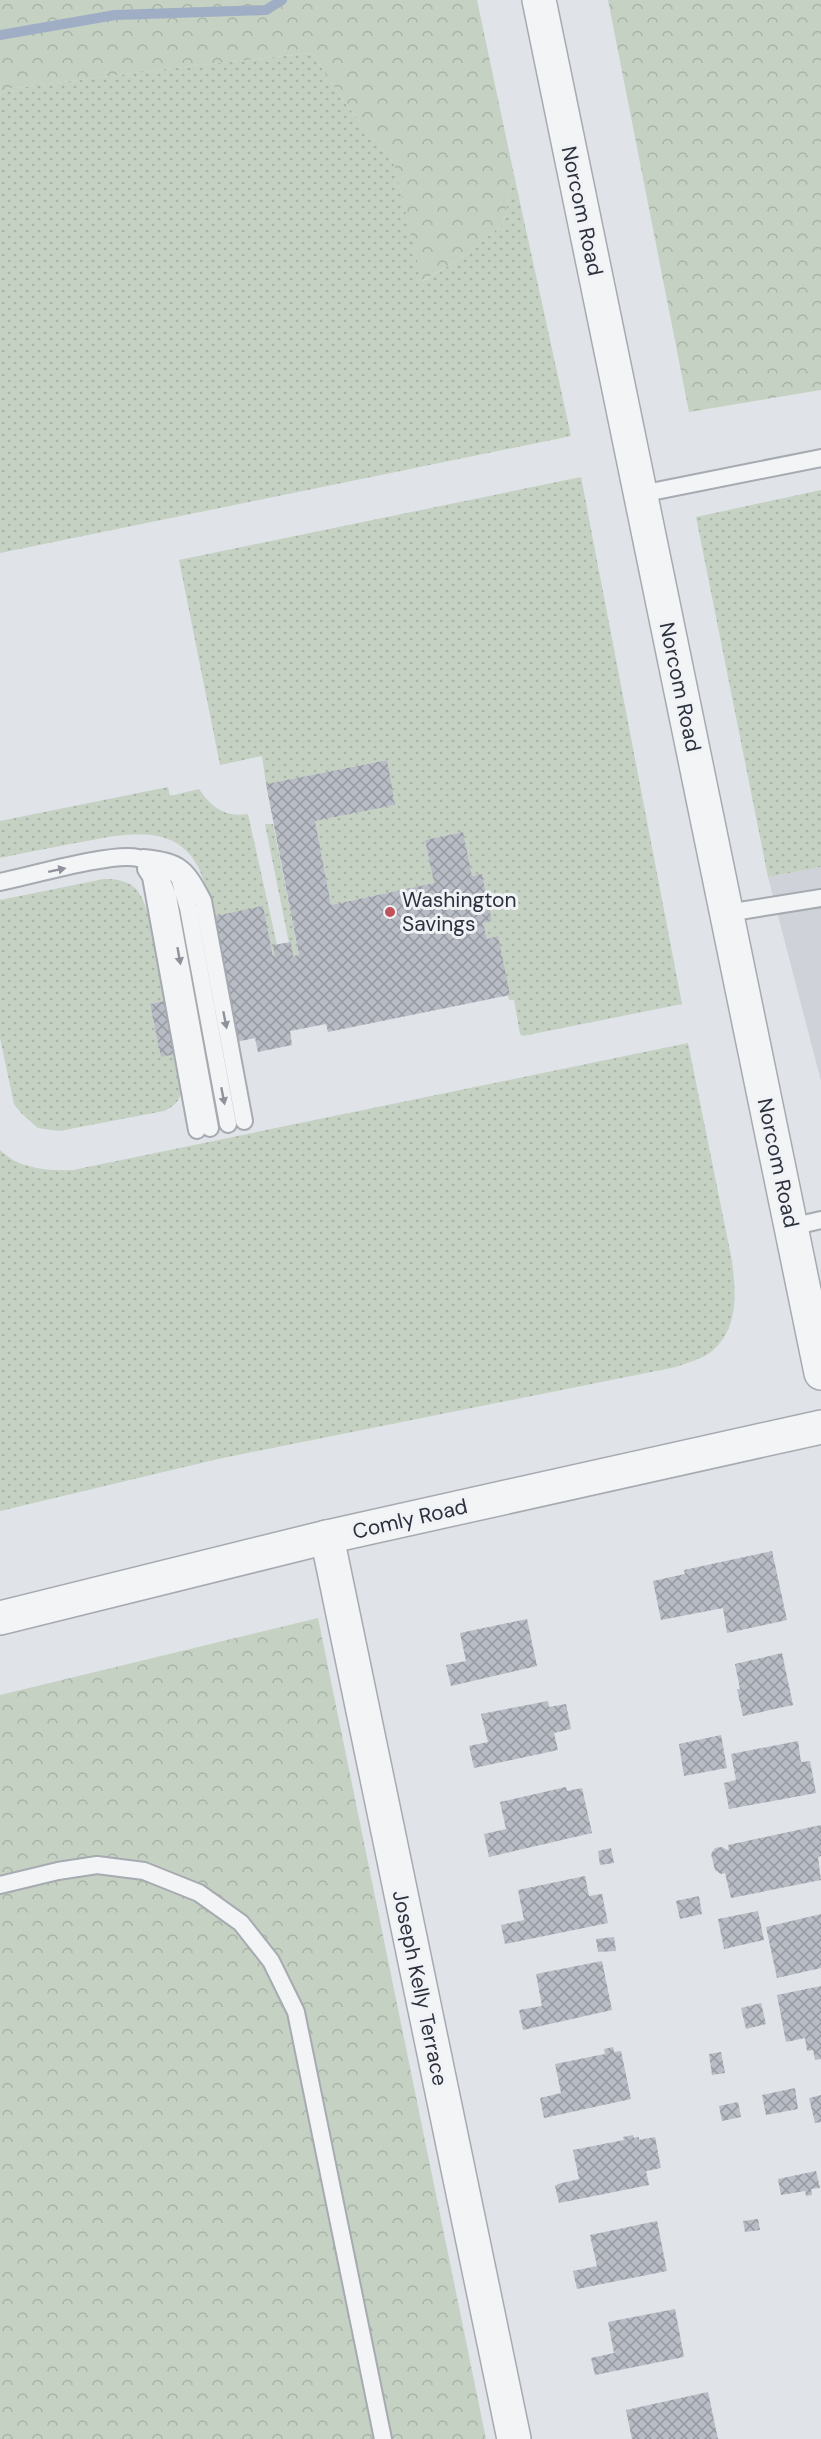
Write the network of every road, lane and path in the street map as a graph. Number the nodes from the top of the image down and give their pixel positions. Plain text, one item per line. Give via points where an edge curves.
1 (539, 0) edge
2 (821, 458) edge
3 (640, 494) junction
4 (140, 858) junction
5 (0, 882) edge
6 (821, 898) edge
7 (727, 913) junction
8 (236, 1123) dead end
9 (203, 1129) dead end
10 (806, 1224) edge
11 (821, 1373) edge
12 (821, 1427) edge
13 (327, 1537) junction
14 (0, 1618) edge
15 (0, 1885) edge
16 (383, 2439) edge
17 (514, 2439) edge

1 - 3 street, Norcom Road
2 - 3 lane
3 - 7 street, Norcom Road
5 -> 4 lane via 118,856
4 -> 8 lane via 165,866 179,877
4 -> 9 lane via 159,871 168,896
6 - 7 lane
7 - 10 street, Norcom Road
10 - 11 street, Norcom Road
12 - 13 street, Comly Road
13 - 14 street, Comly Road
13 - 17 street, Joseph Kelly Terrace
15 - 16 lane via 97,1865 144,1871 199,1893 241,1923 271,1961 296,2012

